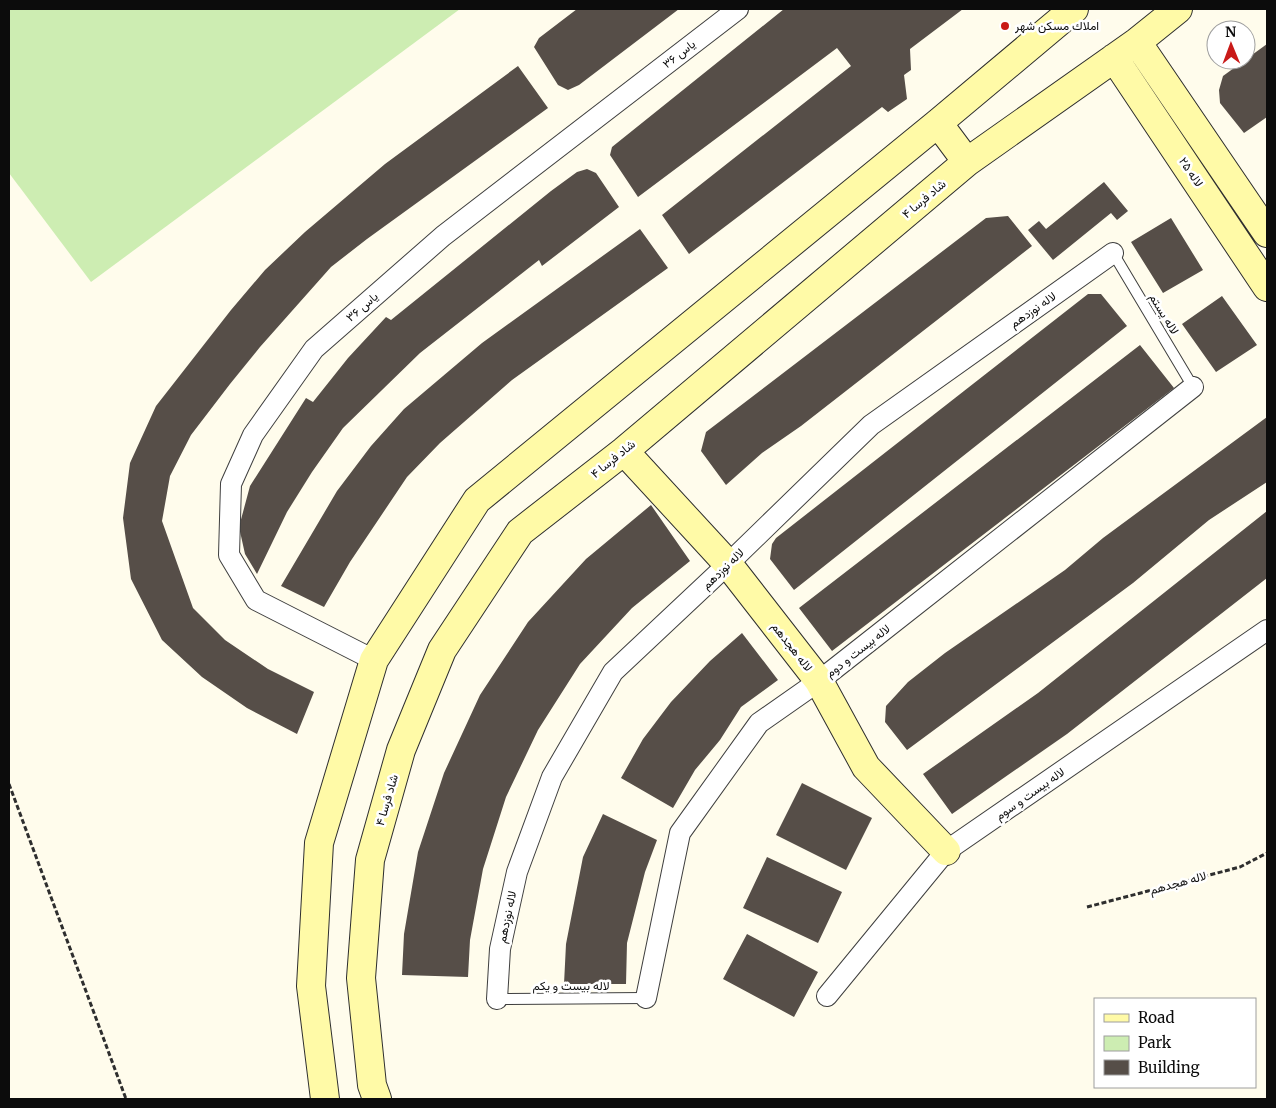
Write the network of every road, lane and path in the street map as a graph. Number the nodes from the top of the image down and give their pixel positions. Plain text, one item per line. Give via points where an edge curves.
1 (738, 9) edge
2 (1074, 9) edge
3 (1178, 9) edge
4 (1137, 42) junction
5 (1114, 58) junction
6 (938, 123) junction
7 (967, 162) junction
8 (1267, 232) edge
9 (1113, 253) joint
10 (1267, 287) edge
11 (1194, 388) joint
12 (624, 451) junction
13 (728, 564) junction
14 (1267, 630) edge
15 (374, 660) junction
16 (819, 681) junction
17 (9, 784) edge
18 (946, 851) junction
19 (1267, 853) edge
20 (1086, 907) dead end
21 (826, 996) dead end
22 (646, 998) joint
23 (497, 999) joint
24 (126, 1099) edge
25 (325, 1099) edge
26 (377, 1099) edge

1 - 15 street, یاس ۳۶ via 443,236 328,336 314,349 253,435 231,484 229,555 256,600
2 - 6 street
3 - 4 street, شاد فرسا ۴
4 - 5 street, شاد فرسا ۴
4 - 8 street
5 - 7 street, شاد فرسا ۴
5 - 10 street, لاله ۲۵
6 - 7 street
6 - 15 street via 478,500
7 - 12 street, شاد فرسا ۴
9 - 11 lane, لاله یستم
9 - 13 street, لاله نوزدهم via 871,425
11 - 16 street, لاله بیست و دوم
12 - 13 street, لاله هجدهم
12 - 26 street, شاد فرسا ۴ via 520,532 442,650 401,750 370,860 361,978 372,1085
13 - 16 street, لاله هجدهم
13 - 23 street, لاله نوزدهم via 613,672 552,777 517,872 500,948
14 - 18 street, لاله بیست و سوم
15 - 25 street via 319,843 311,986
16 - 18 street, لاله هجدهم via 866,767
16 - 22 street, لاله بیست و دوم via 759,723 680,833
17 - 24 path
18 - 21 street, لاله بیست و سوم
19 - 20 path, لاله هجدهم via 1240,867
22 - 23 lane, لاله بیست و یکم

